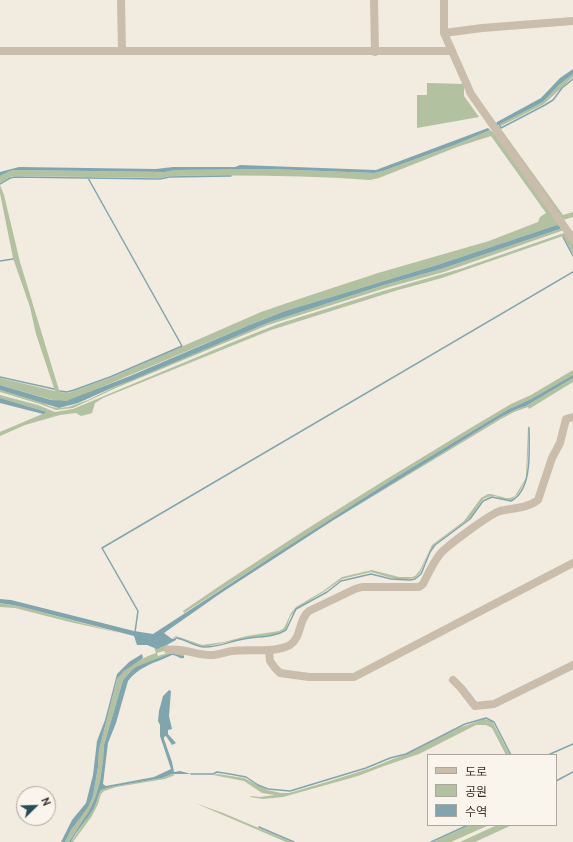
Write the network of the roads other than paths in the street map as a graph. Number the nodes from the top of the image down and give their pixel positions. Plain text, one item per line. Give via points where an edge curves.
1 (121, 0) edge
2 (374, 0) edge
3 (444, 0) edge
4 (573, 21) edge
5 (444, 33) junction
6 (0, 51) edge
7 (122, 51) junction
8 (452, 51) junction
9 (375, 52) junction
10 (573, 238) edge
11 (573, 417) edge
12 (573, 563) edge
13 (168, 650) dead end
14 (269, 650) junction
15 (573, 665) edge
16 (452, 680) dead end

1 - 7 street
2 - 9 street
3 - 5 street
4 - 5 street
5 - 8 street
6 - 7 street
7 - 9 street
8 - 9 street
8 - 10 street via 471,94
11 - 14 street via 566,420 538,500 499,511 486,519 441,553 419,587 355,589 309,611 304,615 299,633 291,644
12 - 14 street via 354,677 309,677 280,673 270,661
13 - 14 street via 211,656 233,651
15 - 16 street via 494,704 474,706 462,688

